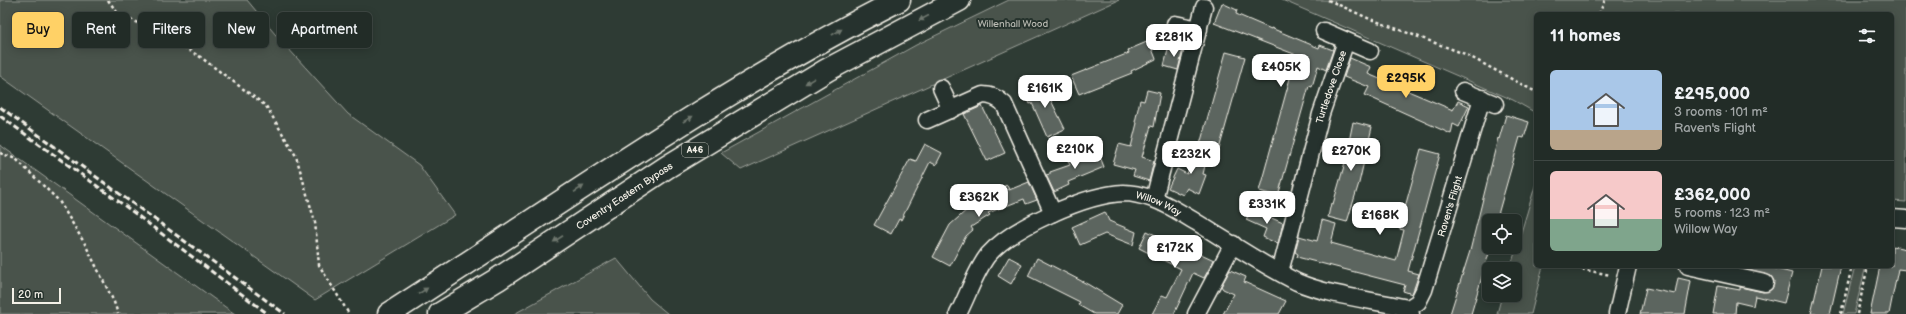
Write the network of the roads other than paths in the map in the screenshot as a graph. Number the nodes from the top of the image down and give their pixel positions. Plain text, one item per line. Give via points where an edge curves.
1 (899, 0) edge
2 (959, 0) edge
3 (1204, 7) dead end
4 (1175, 24) dead end
5 (1199, 29) junction
6 (1324, 31) dead end
7 (1346, 41) junction
8 (1370, 51) dead end
9 (941, 88) dead end
10 (1463, 91) dead end
11 (950, 110) junction
12 (927, 120) dead end
13 (1154, 199) junction
14 (1053, 213) junction
15 (1894, 218) edge
16 (1906, 219) edge
17 (1233, 244) junction
18 (1697, 268) edge
19 (1280, 272) junction
20 (1627, 272) edge
21 (1765, 283) dead end
22 (1409, 312) edge
23 (390, 313) edge
24 (440, 314) edge
25 (958, 314) edge
26 (1196, 314) edge
27 (1617, 314) edge

23 -> 1 highway via 670,130 840,30
2 -> 24 highway, Coventry Eastern Bypass / A46 via 828,70 681,159
3 - 5 street
4 - 5 street
5 - 13 street
6 - 7 street, Turtledove Close
7 - 8 street, Turtledove Close
7 - 19 street, Turtledove Close via 1321,114
9 - 11 street
10 - 22 street, Raven's Flight via 1488,101 1424,290
11 - 12 street
11 - 14 street via 983,95 993,96 1001,101
13 - 14 street, Willow Way via 1138,195 1113,194
13 - 17 street, Willow Way
14 - 25 street, Willow Way via 996,246 979,270
15 - 16 street
17 - 19 street, Willow Way
17 - 26 street
18 - 21 street
19 - 22 street, Willow Way via 1318,289 1403,307
20 - 27 street

